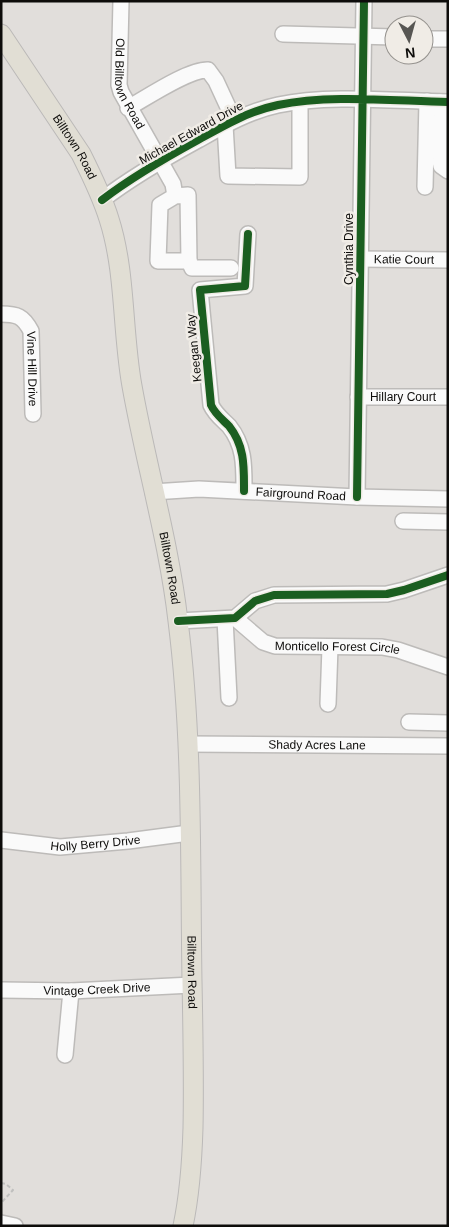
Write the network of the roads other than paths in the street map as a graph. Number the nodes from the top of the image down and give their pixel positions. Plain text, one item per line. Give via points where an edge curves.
1 (121, 1) edge
2 (364, 1) edge
3 (1, 34) edge
4 (283, 34) dead end
5 (363, 36) junction
6 (384, 37) edge
7 (434, 38) edge
8 (448, 39) edge
9 (362, 100) junction
10 (300, 102) junction
11 (438, 102) edge
12 (128, 108) junction
13 (230, 122) junction
14 (159, 161) junction
15 (448, 171) edge
16 (425, 187) dead end
17 (175, 196) junction
18 (102, 200) junction
19 (248, 234) dead end
20 (360, 259) junction
21 (448, 260) edge
22 (190, 264) junction
23 (231, 268) dead end
24 (200, 290) junction
25 (1, 314) edge
26 (358, 397) junction
27 (448, 398) edge
28 (33, 414) dead end
29 (244, 491) junction
30 (153, 492) junction
31 (357, 497) junction
32 (448, 499) edge
33 (403, 521) dead end
34 (448, 522) edge
35 (448, 575) edge
36 (230, 618) junction
37 (178, 621) junction
38 (330, 647) junction
39 (448, 667) edge
40 (229, 698) dead end
41 (328, 704) dead end
42 (410, 722) dead end
43 (448, 723) edge
44 (187, 744) junction
45 (448, 746) edge
46 (189, 833) junction
47 (1, 840) edge
48 (192, 985) junction
49 (1, 990) edge
50 (71, 991) junction
51 (65, 1056) dead end
52 (1, 1223) edge
53 (15, 1226) edge
54 (183, 1226) edge

1 - 12 street, Old Billtown Road via 119,85
2 - 5 street, Cynthia Drive
3 - 18 main road, Billtown Road via 81,154
4 - 5 street
5 - 6 street
5 - 9 street, Cynthia Drive
7 - 8 street
9 - 10 street, Michael Edward Drive
9 - 11 street, Michael Edward Drive
9 - 20 street, Cynthia Drive
10 - 13 street, Michael Edward Drive via 259,110
10 - 13 street via 300,177 228,176
11 - 15 street via 440,161
11 - 16 street
12 - 13 street via 184,77 208,70 225,98
12 - 14 street, Old Billtown Road
13 - 14 street, Michael Edward Drive
14 - 17 street, Old Billtown Road via 173,184
14 - 18 street, Michael Edward Drive
17 - 22 street, Keegan Way via 188,195
17 - 22 street via 160,205 158,261
18 - 30 main road, Billtown Road via 114,238 131,382
19 - 24 street via 246,286
20 - 21 street, Katie Court
20 - 26 street, Cynthia Drive
22 - 23 street
22 - 24 street, Keegan Way
24 - 29 street, Keegan Way via 211,405 238,441 244,465
25 - 28 street, Vine Hill Drive via 15,314 26,321 31,330
26 - 27 street, Hillary Court
26 - 31 street, Cynthia Drive
29 - 30 street, Fairground Road
29 - 31 street, Fairground Road
30 - 37 main road, Billtown Road
31 - 32 street, Fairground Road
33 - 34 street
35 - 36 street via 387,594 274,595 255,601
36 - 37 street
36 - 38 street, Monticello Forest Circle via 263,642 284,647
36 - 40 street
37 - 44 main road, Billtown Road
38 - 39 street, Monticello Forest Circle via 382,647
38 - 41 street
42 - 43 street
44 - 45 street, Shady Acres Lane
44 - 46 main road, Billtown Road
46 - 47 street, Holly Berry Drive via 60,847
46 - 48 main road, Billtown Road
48 - 50 street, Vintage Creek Drive
48 - 54 main road, Billtown Road via 192,1170
49 - 50 street, Vintage Creek Drive
50 - 51 street
52 - 53 street

